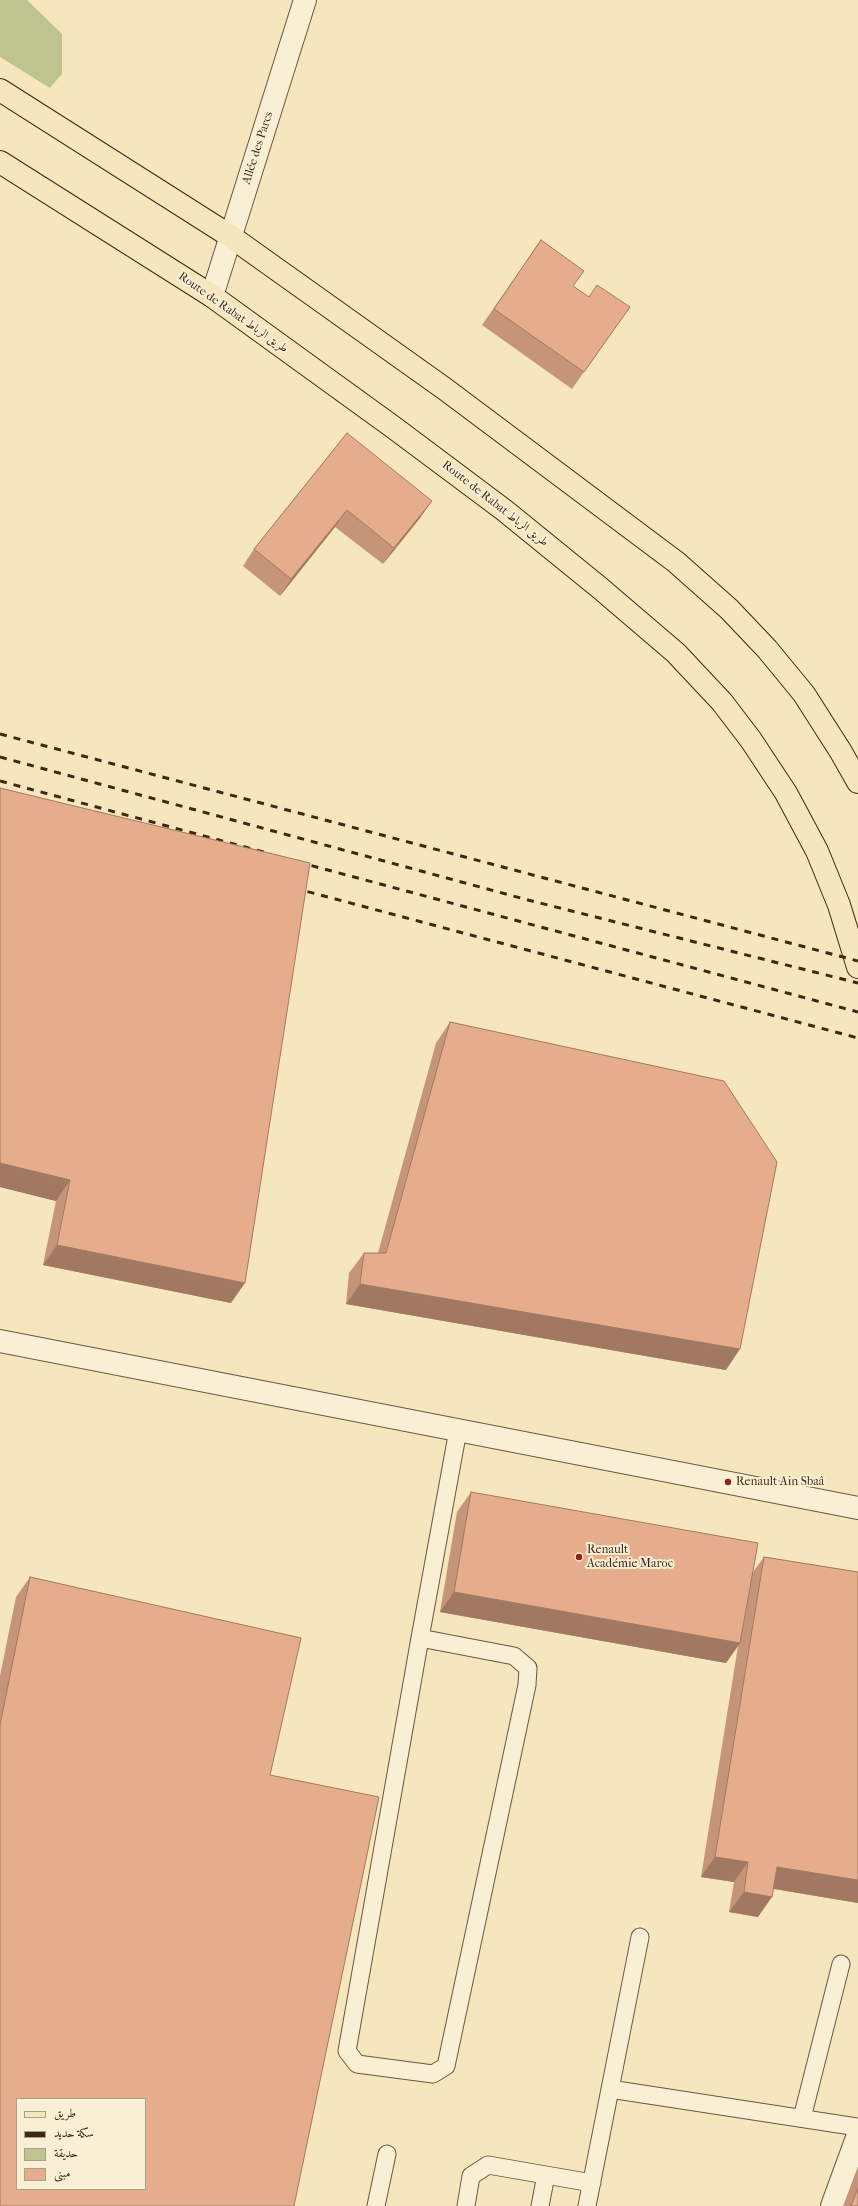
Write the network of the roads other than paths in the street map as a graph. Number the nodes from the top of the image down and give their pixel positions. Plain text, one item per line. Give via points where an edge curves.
1 (305, 0) edge
2 (0, 90) edge
3 (0, 162) edge
4 (230, 236) junction
5 (212, 296) junction
6 (858, 782) edge
7 (858, 967) edge
8 (0, 1341) edge
9 (458, 1430) junction
10 (858, 1508) edge
11 (420, 1638) junction
12 (640, 1937) dead end
13 (841, 1964) dead end
14 (610, 2089) junction
15 (802, 2118) junction
16 (858, 2127) edge
17 (858, 2135) edge
18 (387, 2154) dead end
19 (546, 2175) junction
20 (592, 2183) junction
21 (376, 2206) edge
22 (466, 2206) edge
23 (540, 2206) edge
24 (587, 2206) edge
25 (832, 2206) edge

1 - 4 street, Allée des Parcs
2 - 4 main road
3 - 5 main road, Route de Rabat طريق الرباط
4 - 5 street, Allée des Parcs
4 - 6 main road via 446,389 676,562 728,609 776,660 804,694
5 - 7 main road, Route de Rabat طريق الرباط via 504,510 676,653 722,702 786,793 817,851 839,905
8 - 9 street
9 - 10 street
9 - 11 lane
11 - 11 lane via 514,1656 528,1668 526,1693 446,2066 433,2074 357,2064 347,2051
12 - 14 lane
13 - 15 lane
14 - 15 lane
14 - 20 lane
15 - 16 lane
17 - 25 street
18 - 21 lane
19 - 20 lane
19 - 22 lane via 488,2165 471,2176
19 - 23 lane
20 - 24 lane

